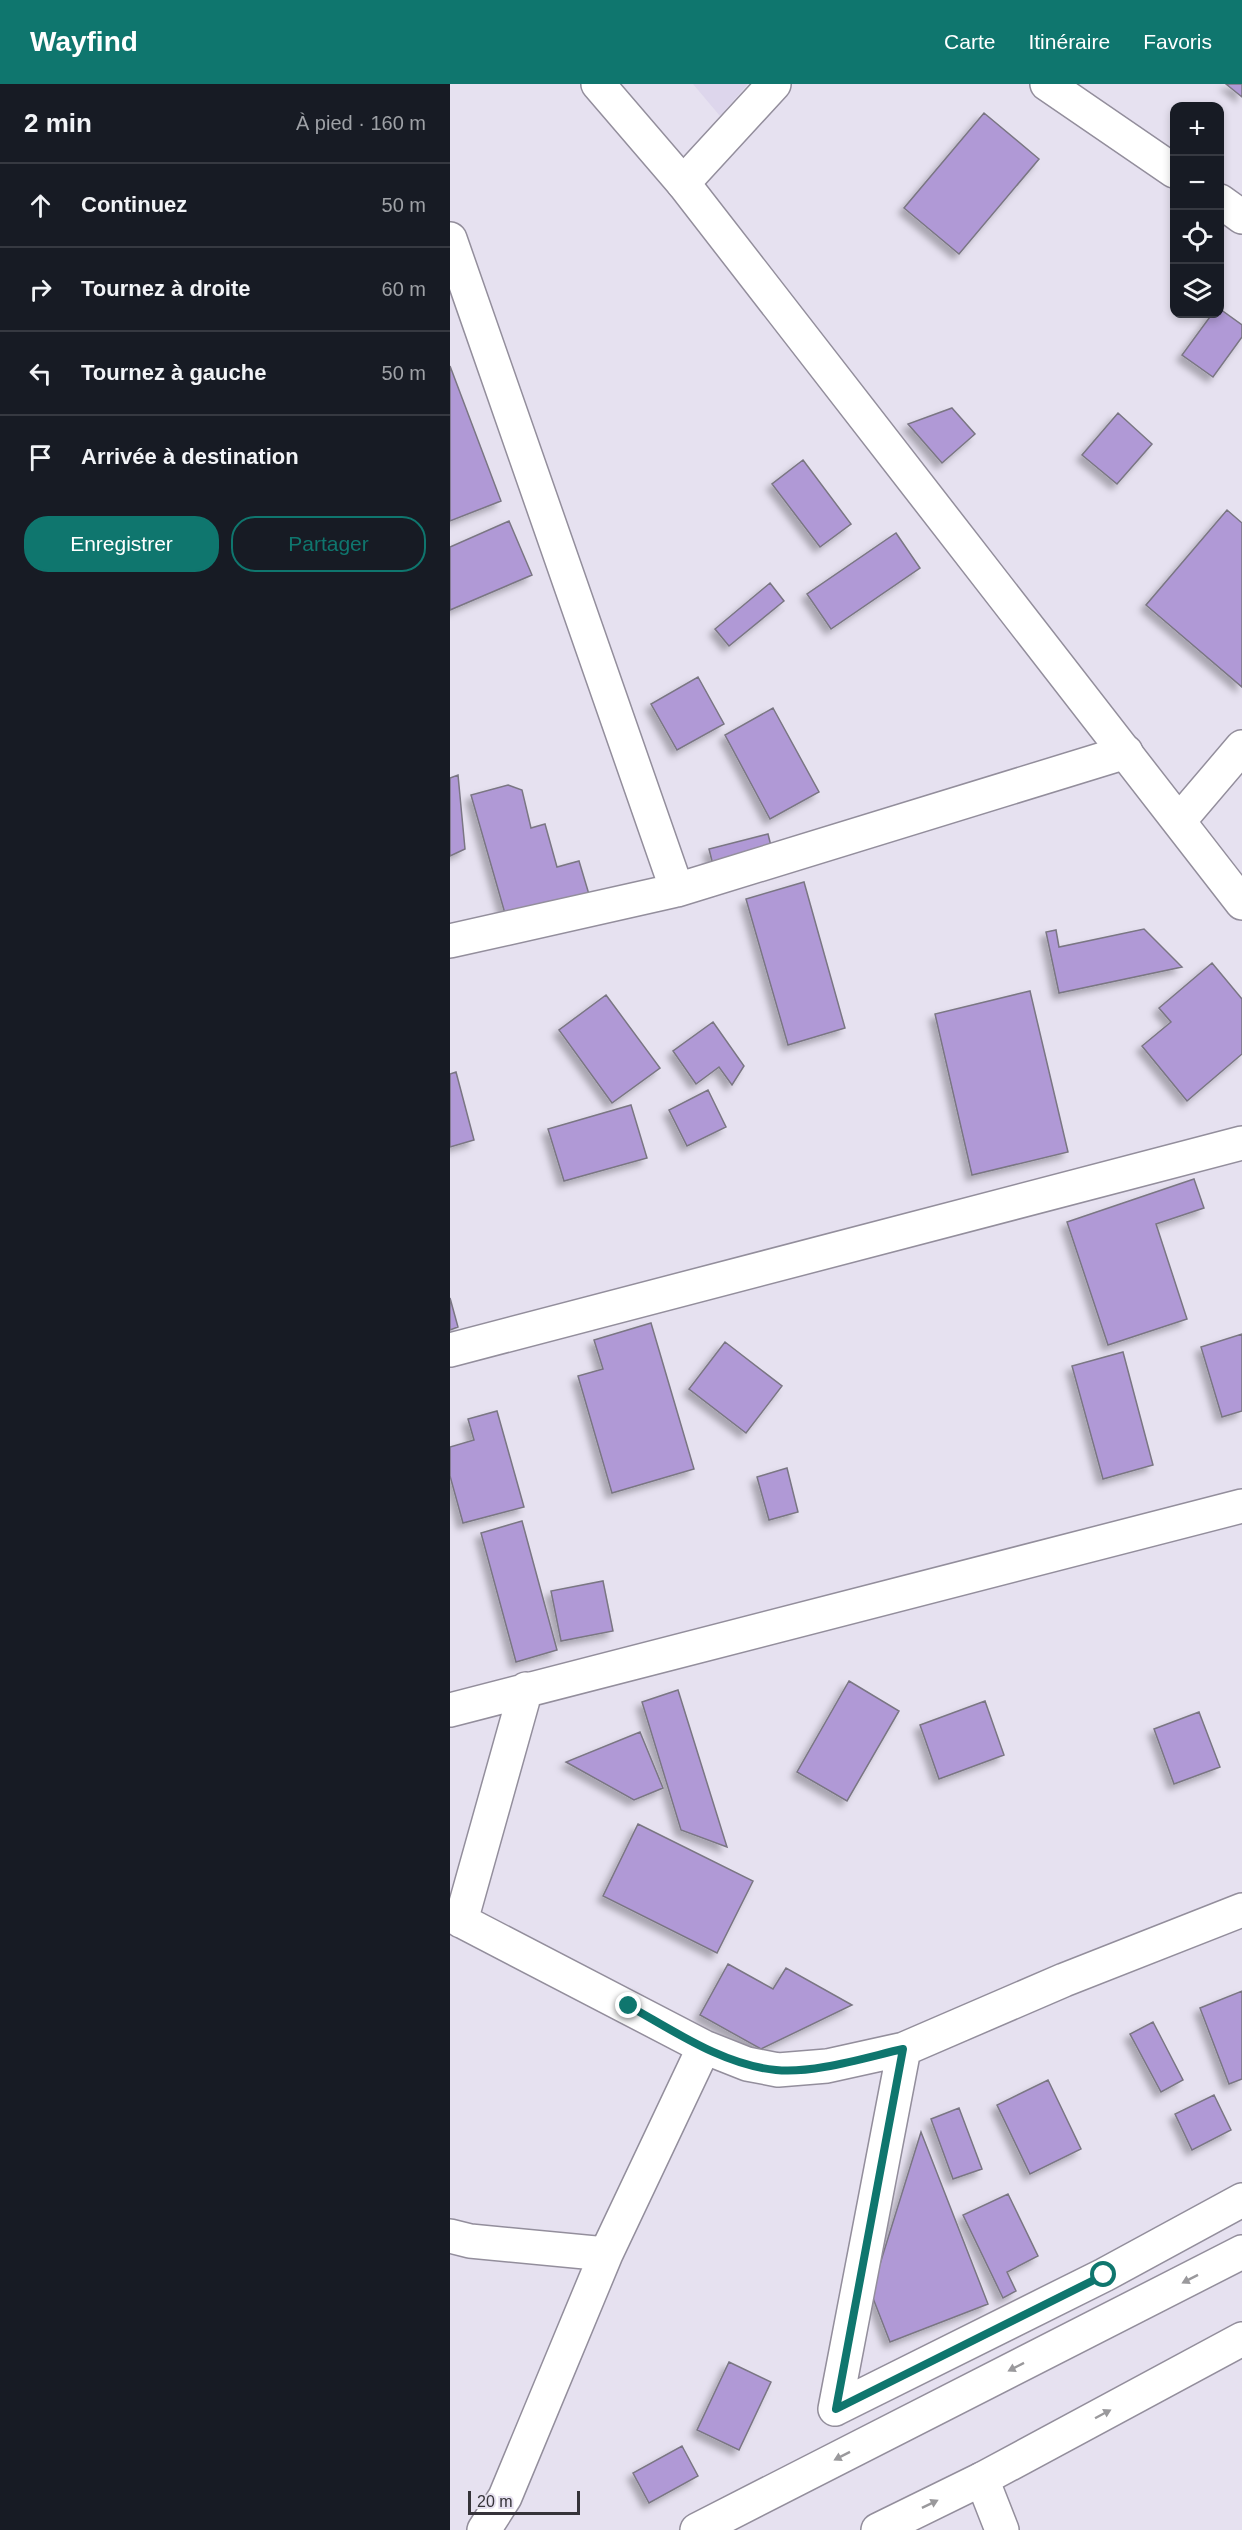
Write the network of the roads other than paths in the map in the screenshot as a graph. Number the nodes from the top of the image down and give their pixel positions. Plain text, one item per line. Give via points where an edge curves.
1 (598, 84) edge
2 (774, 84) edge
3 (1047, 84) edge
4 (1170, 168) edge
5 (683, 183) junction
6 (1224, 204) edge
7 (1242, 217) edge
8 (450, 239) edge
9 (1242, 747) edge
10 (1126, 752) junction
11 (1179, 821) junction
12 (677, 890) junction
13 (1242, 903) edge
14 (450, 941) edge
15 (1242, 1143) edge
16 (450, 1350) edge
17 (1242, 1506) edge
18 (526, 1689) junction
19 (450, 1710) edge
20 (1242, 1910) edge
21 (455, 1918) edge
22 (704, 2047) junction
23 (903, 2049) junction
24 (1242, 2200) edge
25 (450, 2236) edge
26 (1242, 2252) edge
27 (606, 2254) junction
28 (1242, 2339) edge
29 (982, 2480) junction
30 (484, 2530) edge
31 (697, 2530) edge
32 (878, 2530) edge
33 (1002, 2530) edge

1 - 5 street
2 - 5 street
3 - 4 street
5 - 10 street
6 - 7 street
8 - 12 street
9 - 11 street
10 - 11 street
10 - 12 street
11 - 13 street
12 - 14 street
15 - 16 street
17 - 18 street
18 - 19 street
18 - 21 street
20 - 23 street
21 - 22 street
22 - 23 street via 747,2064 778,2070 827,2066
22 - 27 street
23 - 24 street via 836,2409 1104,2275
25 - 27 street
26 -> 31 street
27 - 30 street via 524,2457
29 -> 28 street
32 -> 29 street
29 - 33 street

